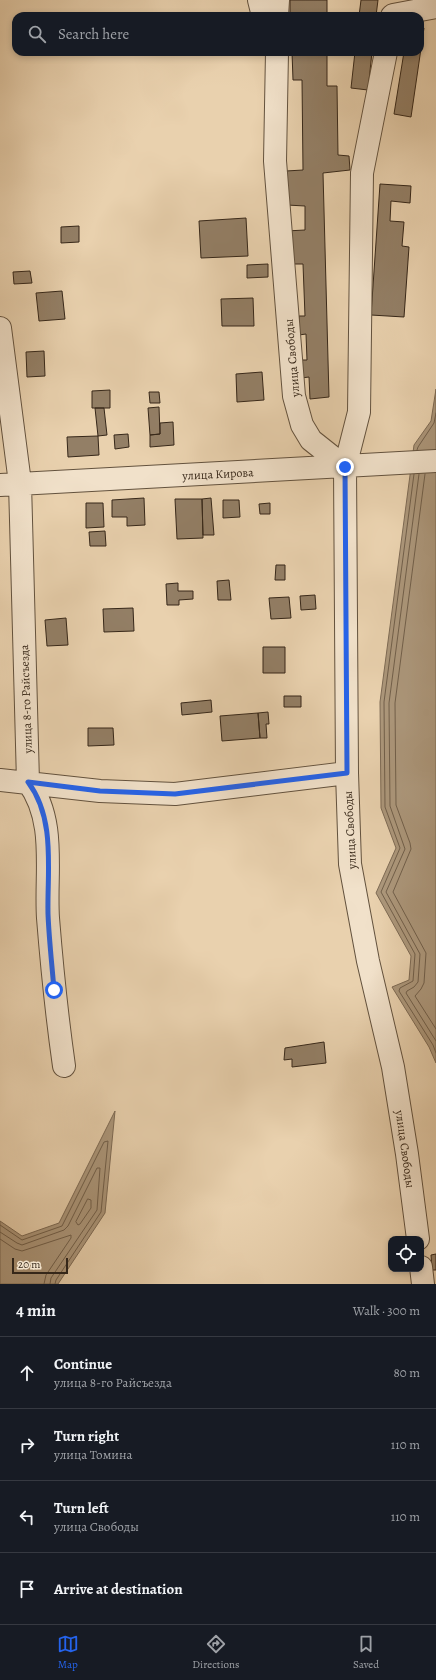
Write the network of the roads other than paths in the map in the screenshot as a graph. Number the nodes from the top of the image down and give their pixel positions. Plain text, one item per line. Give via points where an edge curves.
1 (259, 0) edge
2 (278, 0) edge
3 (436, 7) edge
4 (393, 10) edge
5 (262, 12) edge
6 (277, 12) edge
7 (270, 56) edge
8 (277, 56) edge
9 (385, 56) edge
10 (275, 160) junction
11 (0, 328) edge
12 (436, 461) edge
13 (345, 467) junction
14 (10, 484) edge
15 (347, 773) junction
16 (0, 780) edge
17 (28, 782) junction
18 (64, 1066) dead end
19 (418, 1236) edge
20 (422, 1272) edge
21 (423, 1284) edge

1 - 5 street
2 - 6 street
3 - 4 street
7 - 10 street
8 - 10 street, улица Свободы
9 - 13 street via 362,173 359,412
10 - 13 street, улица Свободы via 294,396 302,425 311,440
11 - 14 street, улица 8-го Райсъезда
12 - 13 street, улица Кирова
13 - 14 street, улица Кирова
13 - 15 street, улица Свободы
14 - 17 street, улица 8-го Райсъезда
15 - 17 street via 175,794 100,791
15 - 19 street, улица Свободы via 350,864 368,961 393,1067
16 - 17 street
17 - 18 street, улица 8-го Райсъезда via 35,791 48,833 48,915
20 - 21 street

